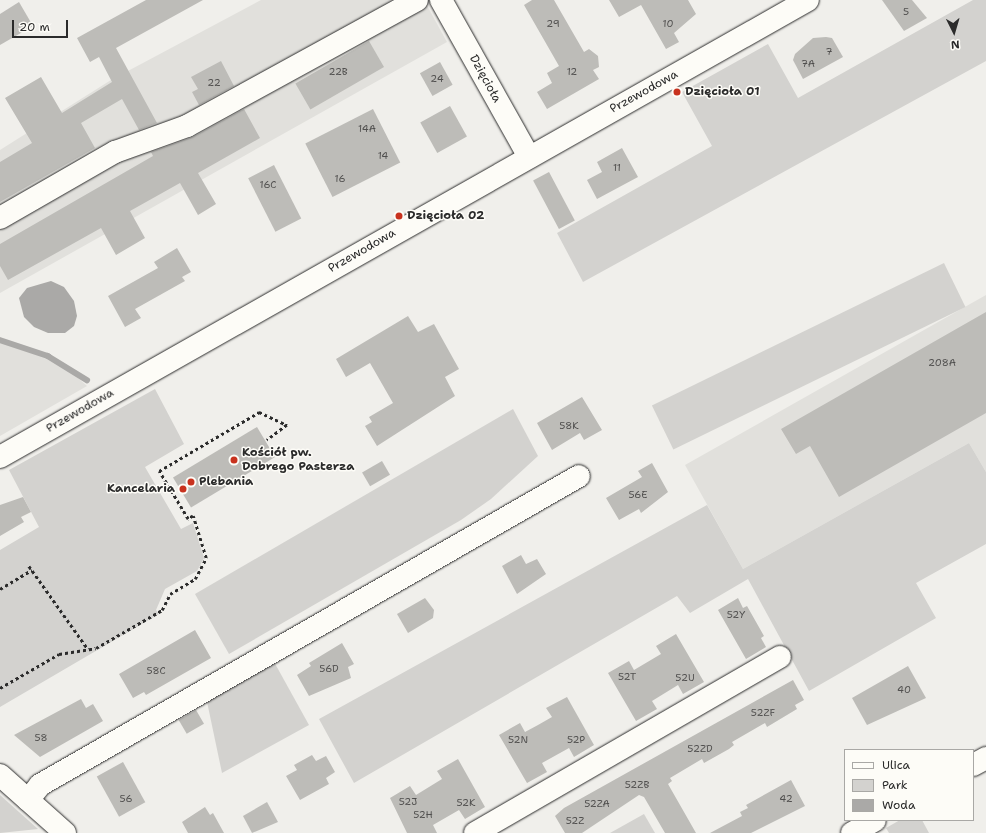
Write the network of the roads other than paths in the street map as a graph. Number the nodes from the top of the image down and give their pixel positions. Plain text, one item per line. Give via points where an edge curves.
1 (417, 0) edge
2 (441, 0) edge
3 (808, 0) edge
4 (530, 157) junction
5 (0, 218) edge
6 (0, 457) edge
7 (579, 476) dead end
8 (780, 657) dead end
9 (986, 758) edge
10 (974, 764) edge
11 (0, 776) edge
12 (28, 800) junction
13 (873, 821) edge
14 (64, 833) edge
15 (475, 833) edge
16 (852, 833) edge

1 - 5 street via 187,126 115,152
2 - 4 street, Dzięcioła
3 - 4 street, Przewodowa
4 - 6 street, Przewodowa
7 - 12 street via 40,785
8 - 15 street
9 - 10 street
11 - 12 street
12 - 14 street
13 - 16 street

